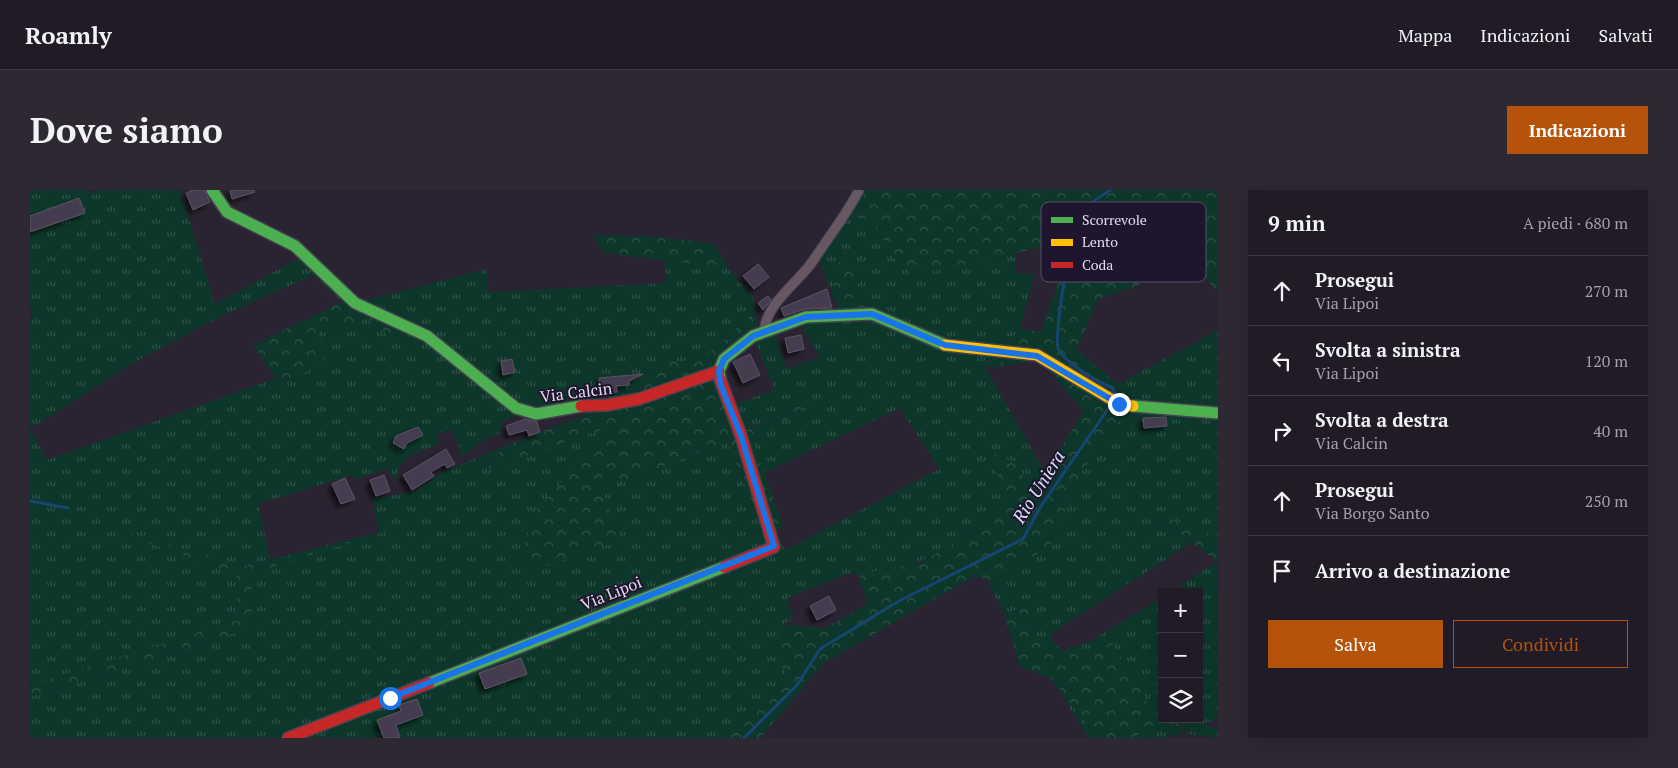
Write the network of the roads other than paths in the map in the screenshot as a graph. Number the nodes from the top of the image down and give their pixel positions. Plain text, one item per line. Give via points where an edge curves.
1 (212, 190) edge
2 (859, 190) edge
3 (764, 332) junction
4 (719, 371) junction
5 (1218, 414) edge
6 (288, 738) edge

1 - 4 street, Via Calcin via 227,212 295,246 355,303 427,336 516,408 536,414 640,400
2 - 3 street via 815,258 771,311
3 - 4 street via 753,336 724,359
3 - 5 street via 806,317 872,314 945,345 1037,356 1119,404
4 - 6 street, Via Lipoi via 720,383 741,436 774,546

